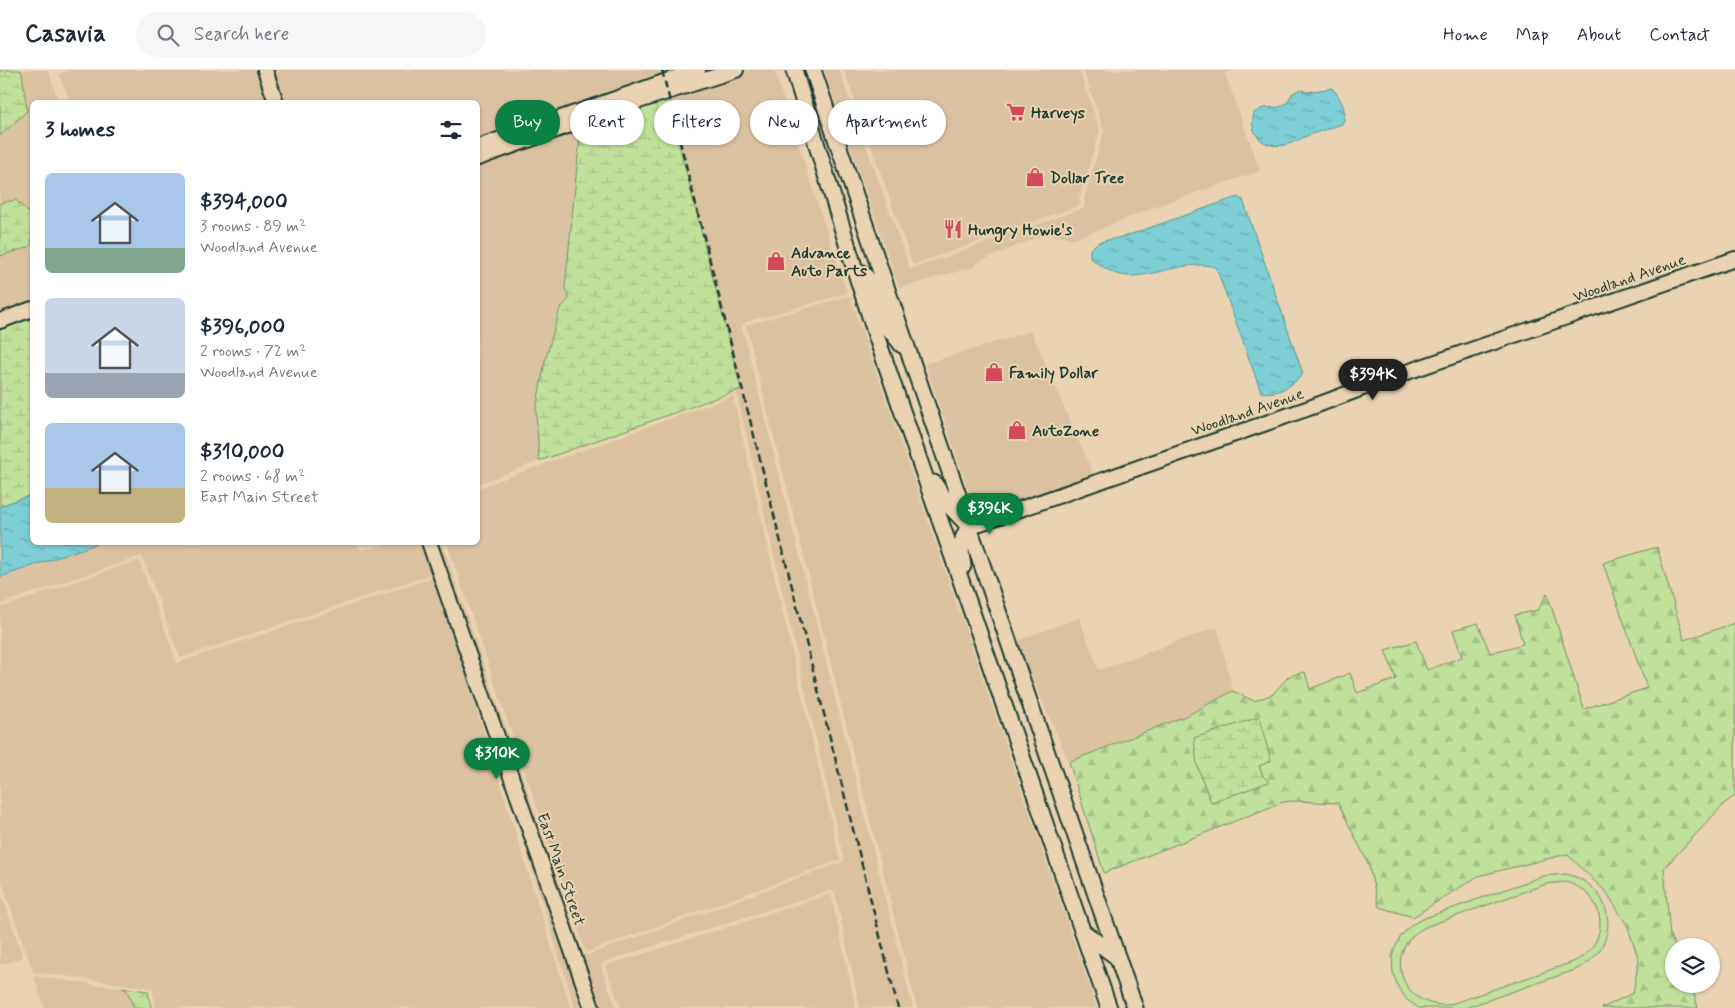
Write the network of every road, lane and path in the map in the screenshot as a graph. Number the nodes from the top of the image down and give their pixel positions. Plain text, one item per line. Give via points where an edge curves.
1 (265, 70) edge
2 (698, 70) edge
3 (736, 70) edge
4 (794, 70) edge
5 (813, 70) edge
6 (275, 100) edge
7 (480, 146) edge
8 (480, 157) edge
9 (1735, 259) edge
10 (855, 270) junction
11 (30, 310) edge
12 (0, 321) edge
13 (910, 356) junction
14 (916, 448) junction
15 (969, 527) junction
16 (430, 545) edge
17 (968, 600) junction
18 (1094, 887) junction
19 (1082, 930) junction
20 (1118, 958) junction
21 (1104, 993) junction
22 (592, 1008) edge
23 (1109, 1008) edge
24 (1136, 1008) edge

1 - 6 main road
2 - 7 main road
3 - 8 main road
4 - 10 main road
5 - 13 main road
9 - 15 main road, Woodland Avenue
10 - 13 main road via 870,280 885,322
10 - 14 main road
11 - 12 main road
13 - 15 main road
14 - 15 main road via 946,502
14 - 17 main road
15 - 17 main road via 961,544
15 - 18 main road
16 - 22 main road, East Main Street
17 - 19 main road
18 - 19 main road via 1094,912
18 - 20 main road
19 - 20 main road
19 - 21 main road
20 - 21 main road via 1107,971
20 - 24 main road
21 - 23 main road

